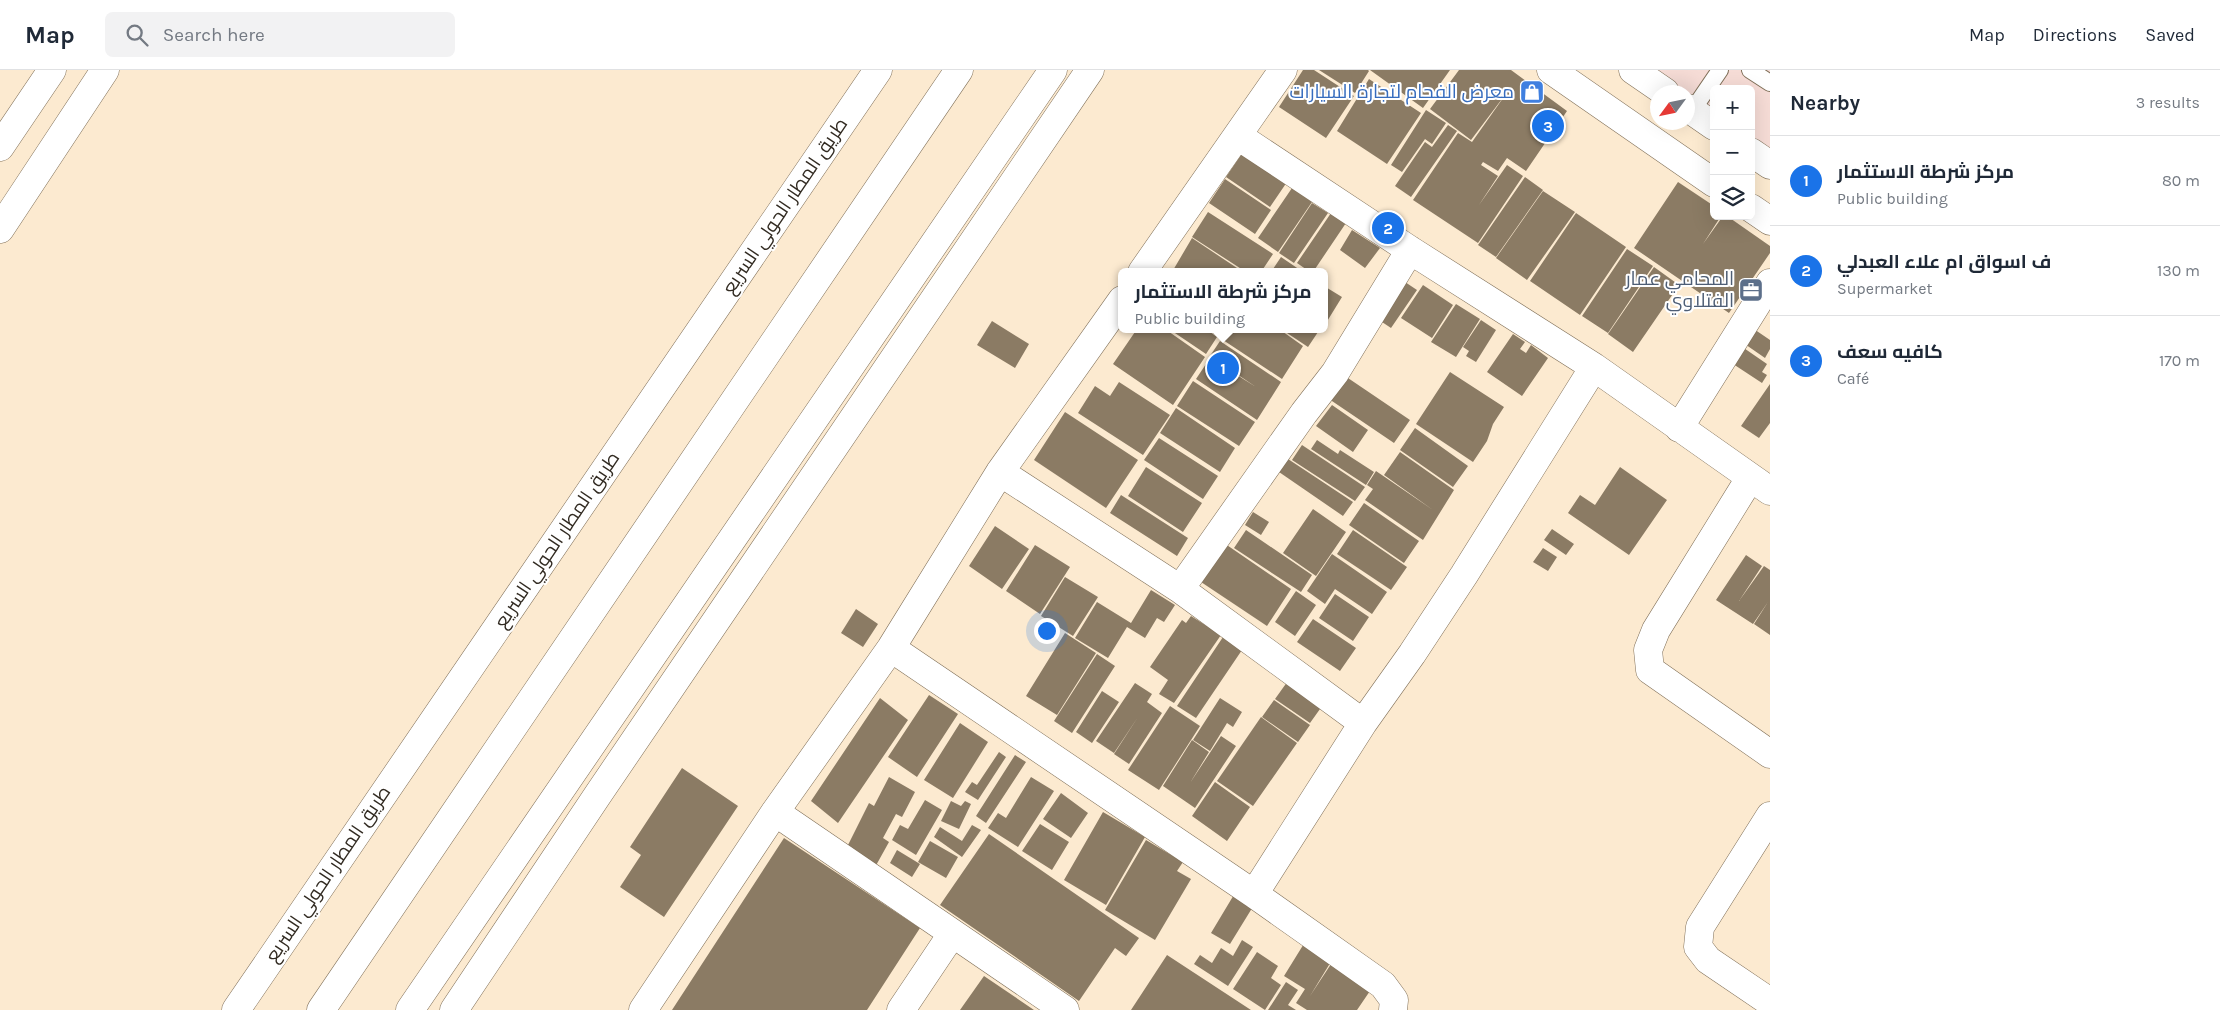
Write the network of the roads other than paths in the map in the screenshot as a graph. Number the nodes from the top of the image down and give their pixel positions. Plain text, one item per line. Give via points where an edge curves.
1 (52, 70) edge
2 (105, 70) edge
3 (878, 70) edge
4 (959, 70) edge
5 (1054, 70) edge
6 (1090, 70) edge
7 (1283, 70) edge
8 (1551, 70) edge
9 (1633, 70) edge
10 (1720, 70) edge
11 (1750, 70) edge
12 (1770, 83) edge
13 (1655, 85) edge
14 (1695, 103) edge
15 (1695, 113) edge
16 (1710, 123) edge
17 (1238, 136) junction
18 (0, 147) edge
19 (1755, 155) edge
20 (1770, 164) edge
21 (1710, 180) edge
22 (1755, 211) edge
23 (1770, 221) edge
24 (0, 229) edge
25 (1410, 250) junction
26 (1145, 268) edge
27 (1770, 283) edge
28 (1118, 306) edge
29 (1594, 367) junction
30 (1679, 428) junction
31 (1000, 472) junction
32 (1760, 484) edge
33 (1180, 589) junction
34 (891, 648) junction
35 (1363, 723) junction
36 (1770, 754) edge
37 (775, 812) junction
38 (1770, 816) edge
39 (1254, 894) junction
40 (952, 934) junction
41 (1770, 1002) edge
42 (236, 1010) edge
43 (321, 1010) edge
44 (410, 1010) edge
45 (454, 1010) edge
46 (643, 1010) edge
47 (901, 1010) edge
48 (1065, 1010) edge
49 (1393, 1010) edge

1 - 18 main road
2 - 24 main road
3 - 42 main road, طريق المطار الحولي السريع
4 - 43 main road
5 - 44 main road
6 - 45 main road
7 - 17 main road
8 - 21 main road
9 - 13 main road
10 - 14 lane
11 - 12 lane
15 - 16 main road
17 - 25 main road
17 - 26 main road
19 - 20 main road
22 - 23 main road
25 - 29 main road
25 - 33 main road via 1335,373
27 - 30 main road
28 - 31 main road
29 - 30 main road
29 - 35 main road via 1464,575
30 - 32 main road
31 - 33 main road
31 - 34 main road
32 - 36 main road via 1656,630 1648,650 1650,670
33 - 35 main road
34 - 37 main road
34 - 39 main road
35 - 39 main road
37 - 40 main road
37 - 46 main road
38 - 41 main road via 1700,927 1698,947 1708,960
39 - 49 main road via 1383,985 1394,1000
40 - 47 main road
40 - 48 main road

